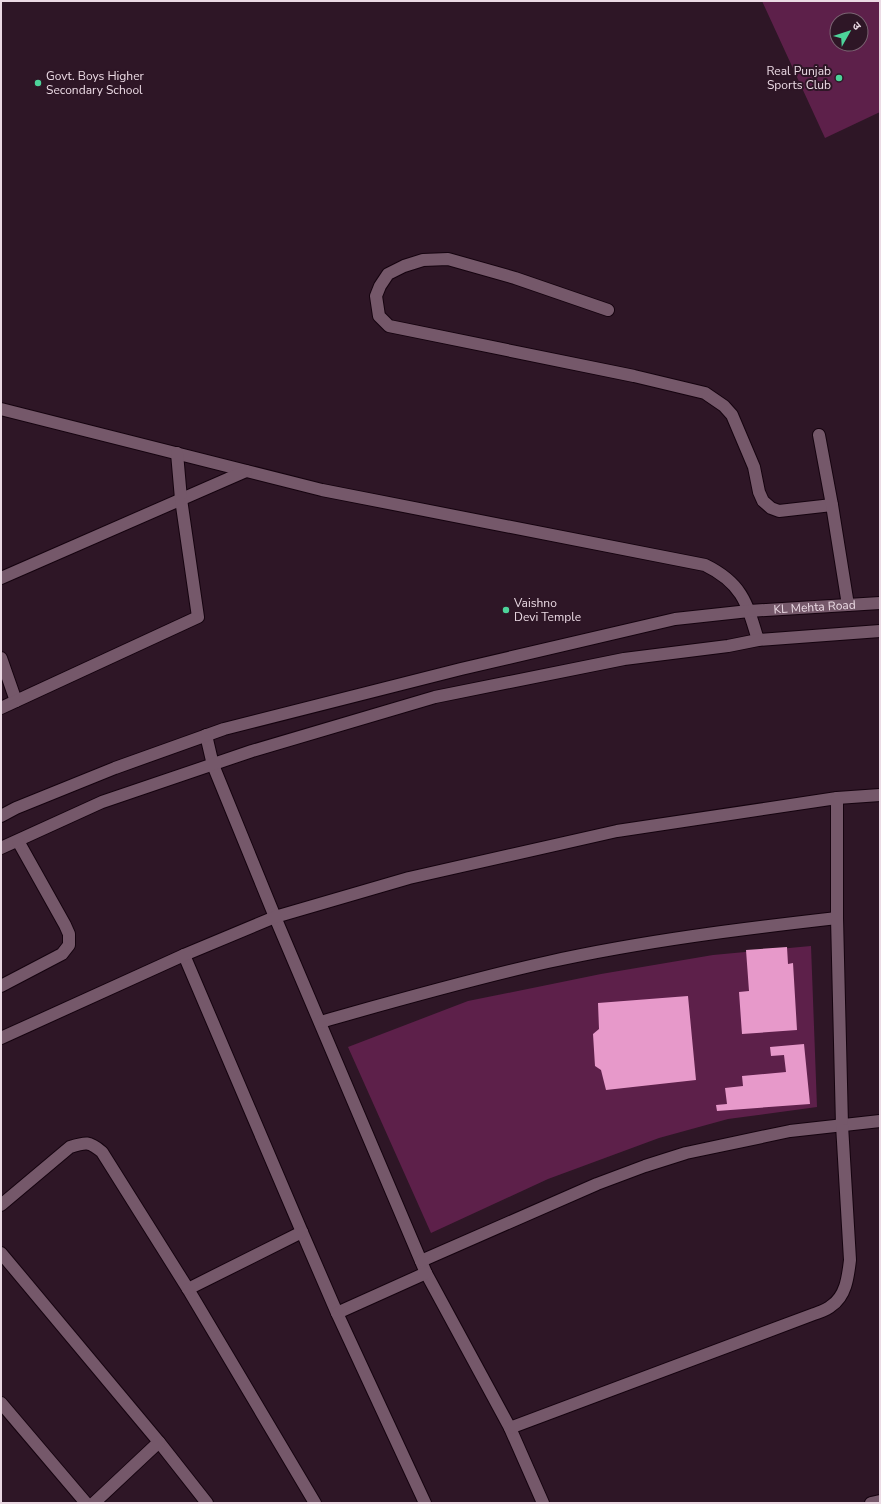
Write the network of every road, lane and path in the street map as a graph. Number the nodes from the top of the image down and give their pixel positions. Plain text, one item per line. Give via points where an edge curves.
1 (608, 310) dead end
2 (1, 409) edge
3 (819, 435) dead end
4 (177, 454) junction
5 (246, 471) junction
6 (181, 499) junction
7 (832, 505) junction
8 (1, 578) edge
9 (880, 602) edge
10 (848, 605) junction
11 (749, 611) junction
12 (880, 631) edge
13 (758, 640) junction
14 (1, 658) edge
15 (16, 701) junction
16 (1, 708) edge
17 (206, 735) junction
18 (213, 765) junction
19 (880, 795) edge
20 (837, 798) junction
21 (1, 816) edge
22 (18, 841) junction
23 (1, 848) edge
24 (275, 917) junction
25 (837, 918) junction
26 (184, 955) junction
27 (1, 986) edge
28 (320, 1022) junction
29 (1, 1038) edge
30 (880, 1121) edge
31 (842, 1125) junction
32 (1, 1205) edge
33 (302, 1232) junction
34 (1, 1254) edge
35 (421, 1261) junction
36 (426, 1273) junction
37 (188, 1289) junction
38 (338, 1313) junction
39 (1, 1402) edge
40 (510, 1428) junction
41 (159, 1442) junction
42 (880, 1501) edge
43 (86, 1503) edge
44 (94, 1503) edge
45 (207, 1503) edge
46 (315, 1503) edge
47 (425, 1503) edge
48 (543, 1503) edge
49 (871, 1503) edge

1 - 7 street via 515,278 448,259 423,260 388,274 376,296 379,316 389,326 705,393 732,415 754,467 759,492 770,508 779,511
2 - 4 street
3 - 7 street
4 - 5 street
4 - 6 street
5 - 6 street
5 - 11 street via 322,490 705,565 721,573 736,586
6 - 8 street
6 - 15 street via 198,617
7 - 10 street
9 - 10 street, KL Mehta Road
10 - 11 street, KL Mehta Road
11 - 13 street
11 - 17 street, KL Mehta Road via 675,619
12 - 13 street
13 - 18 street via 624,659 435,697
14 - 15 street
15 - 16 street
17 - 18 street
17 - 21 street, KL Mehta Road via 115,768
18 - 22 street via 102,802
18 - 24 street
19 - 20 street
20 - 24 street via 617,831 409,878
20 - 25 street
22 - 23 street
22 - 27 street via 65,925 69,934 69,945 62,954
24 - 26 street
24 - 28 street
25 - 28 street via 725,931 591,953 473,980
25 - 31 street
26 - 29 street
26 - 33 street
28 - 35 street
30 - 31 street
31 - 35 street via 790,1130 686,1153 645,1166 597,1184
31 - 40 street via 850,1260 848,1279 842,1295 832,1306
32 - 37 street via 70,1147 83,1143 92,1144 102,1152
33 - 37 street
33 - 38 street
34 - 41 street
35 - 36 street
36 - 38 street
36 - 40 street
37 - 46 street
38 - 47 street
39 - 43 street
40 - 48 street
41 - 44 street
41 - 45 street
42 - 49 street

